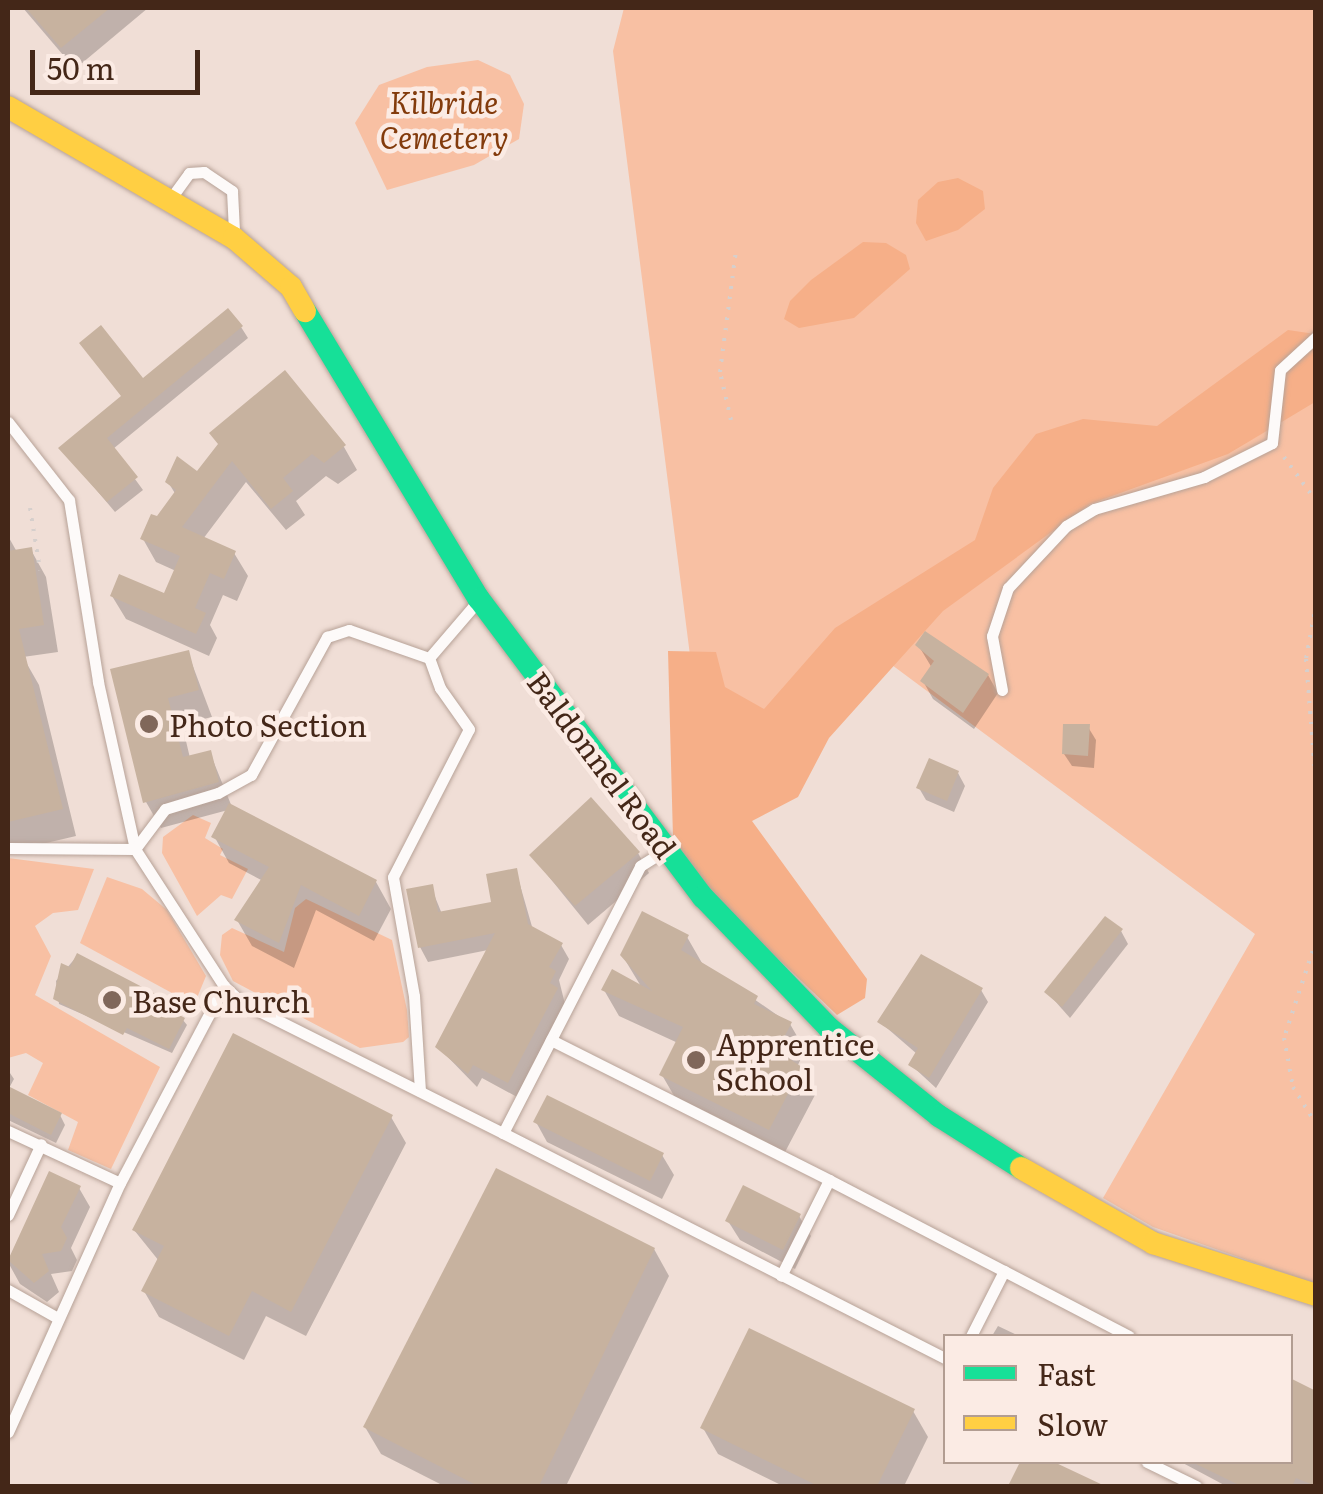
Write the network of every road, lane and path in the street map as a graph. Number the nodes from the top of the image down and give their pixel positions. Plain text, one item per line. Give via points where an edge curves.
1 (8, 107) edge
2 (170, 198) junction
3 (234, 238) junction
4 (736, 250) dead end
5 (1316, 337) edge
6 (731, 420) dead end
7 (8, 422) edge
8 (1272, 443) junction
9 (1315, 497) edge
10 (30, 508) dead end
11 (40, 570) dead end
12 (479, 598) junction
13 (1316, 604) edge
14 (429, 658) junction
15 (1002, 690) dead end
16 (1316, 786) edge
17 (8, 848) edge
18 (135, 849) junction
19 (668, 849) junction
20 (1316, 941) edge
21 (224, 986) junction
22 (550, 1040) junction
23 (420, 1091) junction
24 (1316, 1124) edge
25 (8, 1131) edge
26 (503, 1133) junction
27 (41, 1144) junction
28 (830, 1180) junction
29 (120, 1183) junction
30 (8, 1216) edge
31 (1004, 1270) junction
32 (781, 1276) junction
33 (8, 1290) edge
34 (1316, 1296) edge
35 (56, 1317) junction
36 (972, 1334) edge
37 (1125, 1334) edge
38 (943, 1357) edge
39 (8, 1432) edge
40 (1151, 1464) edge
41 (1196, 1486) edge

1 - 2 street, Baldonnel Road
2 - 3 street, Baldonnel Road
2 - 3 lane via 196,171 228,186
3 - 12 street, Baldonnel Road via 312,312 410,492
4 - 6 path via 720,372
5 - 8 lane via 1280,370
7 - 18 lane via 69,500 98,682
8 - 9 path
8 - 15 lane via 1204,476 1094,510 1066,526 996,609 992,636
10 - 11 path
12 - 14 lane
12 - 19 street, Baldonnel Road
13 - 16 path via 1306,659
14 - 18 lane via 337,631 251,774 218,793 165,808
14 - 23 lane via 440,688 469,729 393,877 414,996
17 - 18 lane
18 - 21 lane
19 - 22 lane via 640,866
19 - 34 street, Baldonnel Road via 786,987 938,1116 1098,1216 1153,1242
20 - 24 path via 1284,1038 1293,1087
21 - 23 lane via 241,1002
21 - 29 lane
22 - 26 lane
22 - 28 lane
23 - 26 lane
25 - 27 lane
26 - 32 lane
27 - 29 lane
27 - 30 lane
28 - 31 lane
28 - 32 lane
29 - 35 lane
31 - 36 lane
31 - 37 lane
32 - 38 lane
33 - 35 lane
35 - 39 lane
40 - 41 lane

